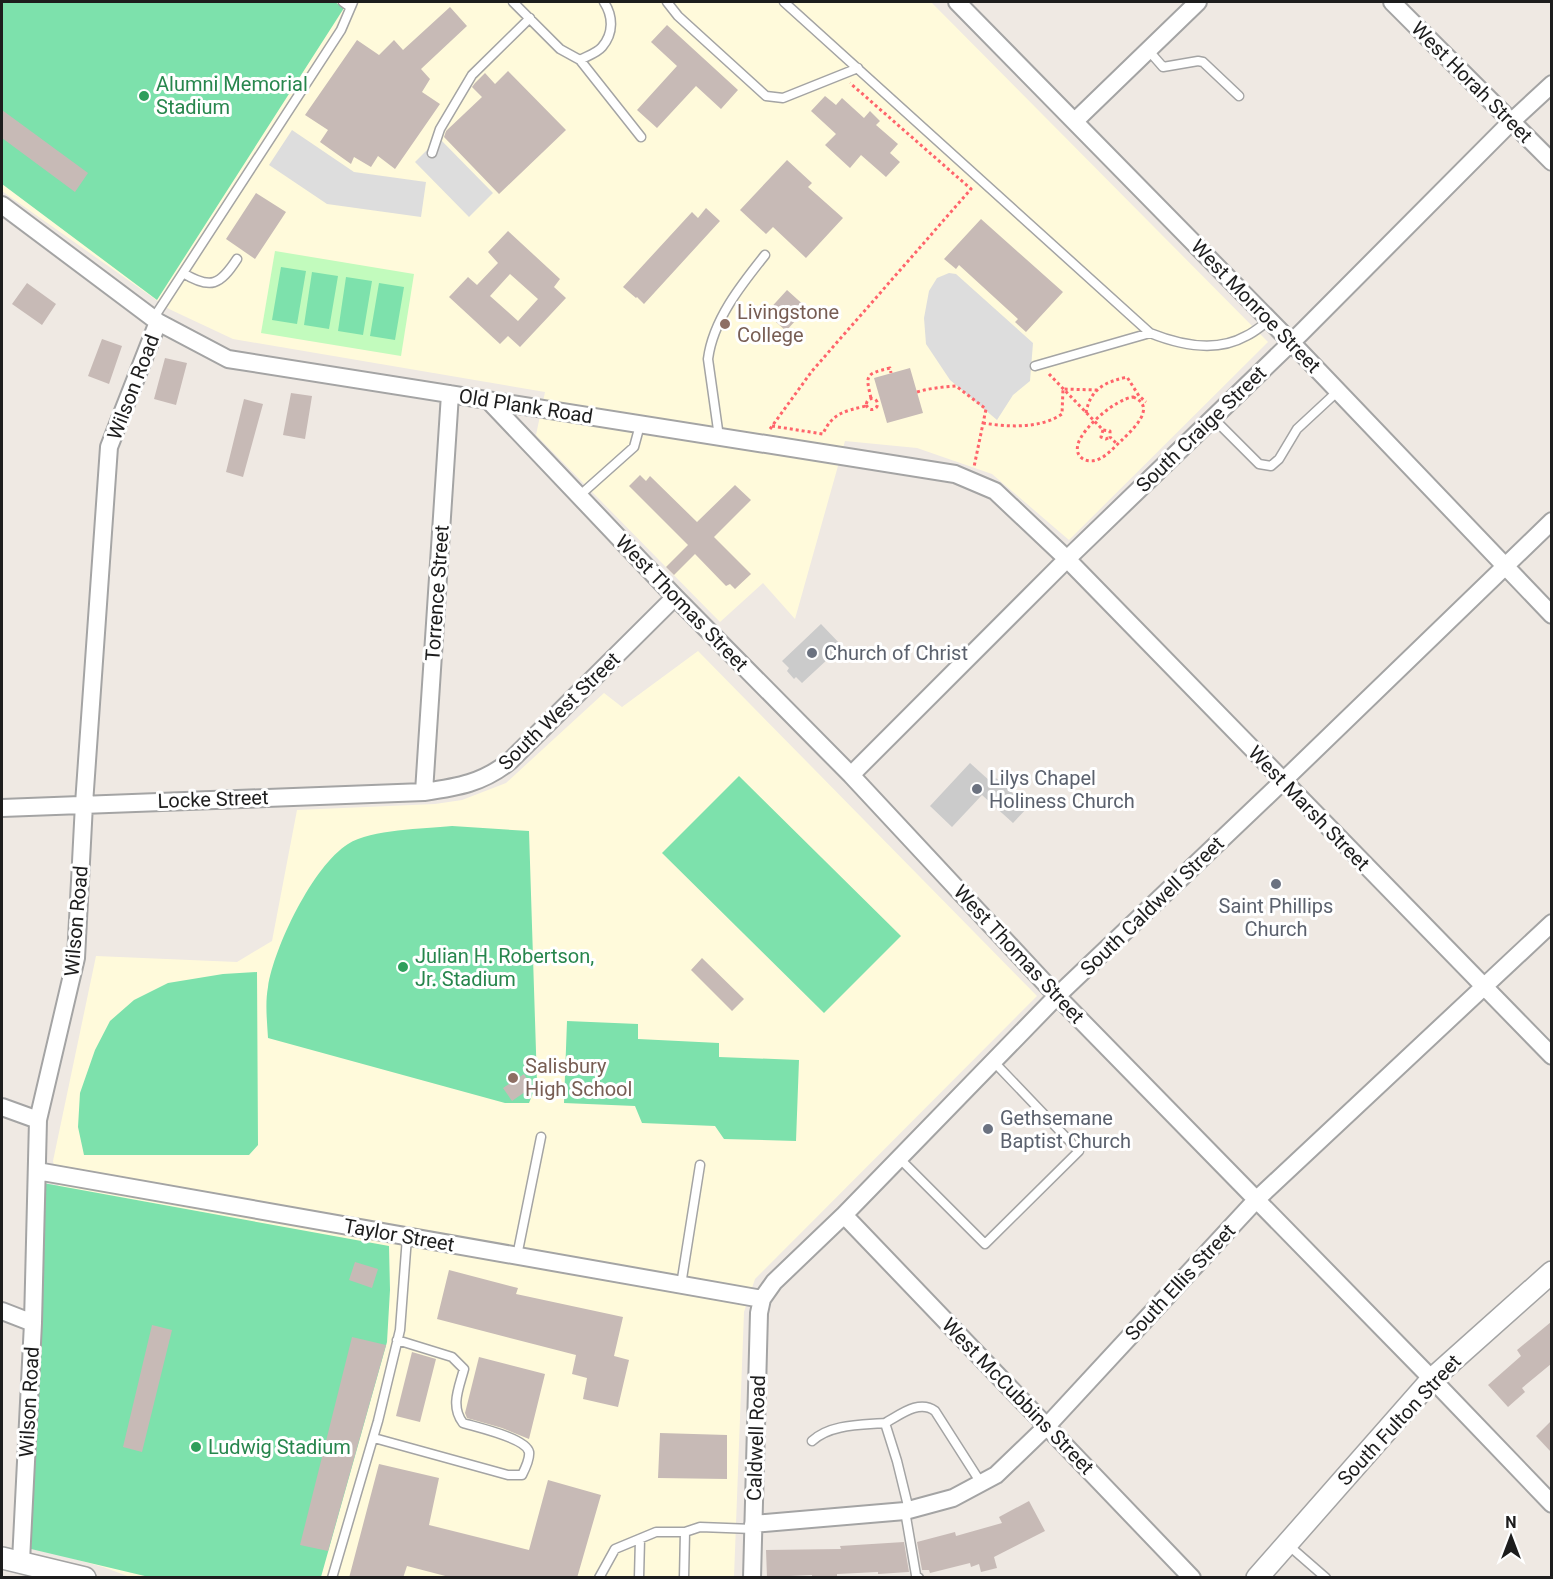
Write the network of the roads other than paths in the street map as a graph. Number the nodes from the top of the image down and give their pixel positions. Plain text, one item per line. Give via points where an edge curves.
1 (513, 2) edge
2 (604, 2) edge
3 (668, 2) edge
4 (784, 2) edge
5 (957, 2) edge
6 (1198, 2) edge
7 (1392, 2) edge
8 (348, 3) edge
9 (530, 18) junction
10 (1149, 51) junction
11 (580, 60) junction
12 (858, 68) junction
13 (1551, 84) edge
14 (1239, 96) dead end
15 (1075, 121) junction
16 (1512, 121) junction
17 (641, 137) dead end
18 (432, 153) dead end
19 (1551, 162) edge
20 (2, 205) edge
21 (765, 255) dead end
22 (237, 259) dead end
23 (183, 273) junction
24 (156, 320) junction
25 (1270, 320) junction
26 (1150, 333) junction
27 (1291, 342) junction
28 (1037, 365) road end
29 (1338, 391) junction
30 (450, 394) junction
31 (489, 401) junction
32 (1213, 418) junction
33 (640, 425) junction
34 (719, 437) junction
35 (579, 496) junction
36 (1551, 521) edge
37 (1067, 559) junction
38 (1504, 566) junction
39 (675, 597) junction
40 (1551, 615) edge
41 (851, 775) junction
42 (1283, 781) junction
43 (424, 792) junction
44 (84, 804) junction
45 (2, 808) edge
46 (1551, 924) edge
47 (1484, 987) junction
48 (1057, 996) junction
49 (1551, 1056) edge
50 (993, 1061) junction
51 (2, 1107) edge
52 (38, 1120) junction
53 (541, 1137) dead end
54 (899, 1158) junction
55 (700, 1165) dead end
56 (37, 1171) junction
57 (1257, 1199) junction
58 (844, 1215) junction
59 (407, 1237) junction
60 (517, 1256) junction
61 (1551, 1272) edge
62 (681, 1285) junction
63 (762, 1299) junction
64 (2, 1311) edge
65 (33, 1323) junction
66 (397, 1341) junction
67 (1432, 1379) junction
68 (885, 1423) junction
69 (1047, 1426) junction
70 (374, 1438) junction
71 (812, 1441) dead end
72 (981, 1483) junction
73 (1551, 1504) edge
74 (907, 1510) junction
75 (753, 1527) junction
76 (685, 1532) junction
77 (640, 1539) junction
78 (1287, 1544) junction
79 (11, 1560) edge
80 (85, 1578) edge
81 (332, 1578) edge
82 (599, 1578) edge
83 (639, 1578) edge
84 (684, 1578) edge
85 (752, 1578) edge
86 (919, 1578) edge
87 (1192, 1578) edge
88 (1257, 1578) edge
89 (1326, 1578) edge

1 - 9 lane
2 - 11 lane via 611,12 611,29 602,47
3 - 12 lane via 678,16 766,96 783,98
4 - 12 lane
5 - 15 street, West Monroe Street
6 - 10 street
7 - 16 street, West Horah Street
8 - 23 lane via 341,30
9 - 11 lane via 560,49
9 - 18 lane via 472,75 440,129
10 - 14 lane via 1163,67 1203,62
10 - 15 street
11 - 17 lane
12 - 26 lane
13 - 16 street, South Craige Street
15 - 25 street, West Monroe Street
16 - 19 street, West Horah Street
16 - 27 street, South Craige Street
20 - 24 street, Old Plank Road
21 - 34 lane via 740,287 710,350
22 - 23 lane via 225,278 210,284
23 - 24 lane
24 - 30 street, Old Plank Road via 228,359
24 - 44 street, Wilson Road via 110,447
25 - 26 lane via 1245,338 1214,347 1175,343
25 - 27 street, West Monroe Street
26 - 28 lane
27 - 29 street, West Monroe Street
27 - 32 street, South Craige Street
29 - 32 lane via 1297,429 1271,466 1259,464
29 - 38 street, West Monroe Street
30 - 31 street, Old Plank Road
30 - 43 street, Torrence Street
31 - 33 street, Old Plank Road
31 - 35 street, West Thomas Street
32 - 37 street, South Craige Street
33 - 34 street, Old Plank Road
33 - 35 lane via 634,447
34 - 37 street, Old Plank Road via 955,474 995,491
35 - 39 street, West Thomas Street
36 - 38 street, South Caldwell Street
37 - 41 street, South Craige Street
37 - 42 street, West Marsh Street
38 - 40 street, West Monroe Street
38 - 42 street, South Caldwell Street
39 - 41 street, West Thomas Street
39 - 43 street, South West Street via 510,761 462,787
41 - 48 street, West Thomas Street
42 - 47 street, West Marsh Street
42 - 48 street, South Caldwell Street
43 - 44 street, Locke Street
44 - 45 street, Locke Street
44 - 52 street, Wilson Road via 76,958
46 - 47 street, South Ellis Street
47 - 49 street, West Marsh Street
47 - 57 street, South Ellis Street
48 - 50 street, South Caldwell Street
48 - 57 street, West Thomas Street
50 - 54 street, South Caldwell Street
50 - 54 lane via 1079,1150 985,1244
51 - 52 street
52 - 56 street, Wilson Road
53 - 60 lane
54 - 58 street, South Caldwell Street
55 - 62 lane
56 - 59 street, Taylor Street
56 - 65 street, Wilson Road
57 - 67 street, West Thomas Street
57 - 69 street, South Ellis Street
58 - 63 street, South Caldwell Street via 774,1282
58 - 69 street, West McCubbins Street
59 - 60 street, Taylor Street
59 - 66 lane
60 - 62 street, Taylor Street
61 - 67 street, South Fulton Street
62 - 63 street, Taylor Street
63 - 75 street, Caldwell Road
64 - 65 street
65 - 79 street, Wilson Road
66 - 70 lane
66 - 70 lane via 458,1361 464,1369 455,1403 463,1423 513,1438 529,1454 522,1475 508,1475
67 - 73 street, West Thomas Street
67 - 78 street, South Fulton Street
68 - 71 lane via 835,1429
68 - 72 lane via 921,1406 935,1411
68 - 74 lane
69 - 72 street, South Ellis Street via 996,1475
69 - 87 street, West McCubbins Street
70 - 81 lane
72 - 74 street, South Ellis Street via 953,1498
74 - 75 street, South Ellis Street
74 - 86 lane
75 - 76 lane via 700,1527
75 - 85 street, Caldwell Road
76 - 77 lane via 656,1532
76 - 84 lane
77 - 82 lane via 615,1549
77 - 83 lane
78 - 88 street, South Fulton Street
78 - 89 lane
79 - 80 street

